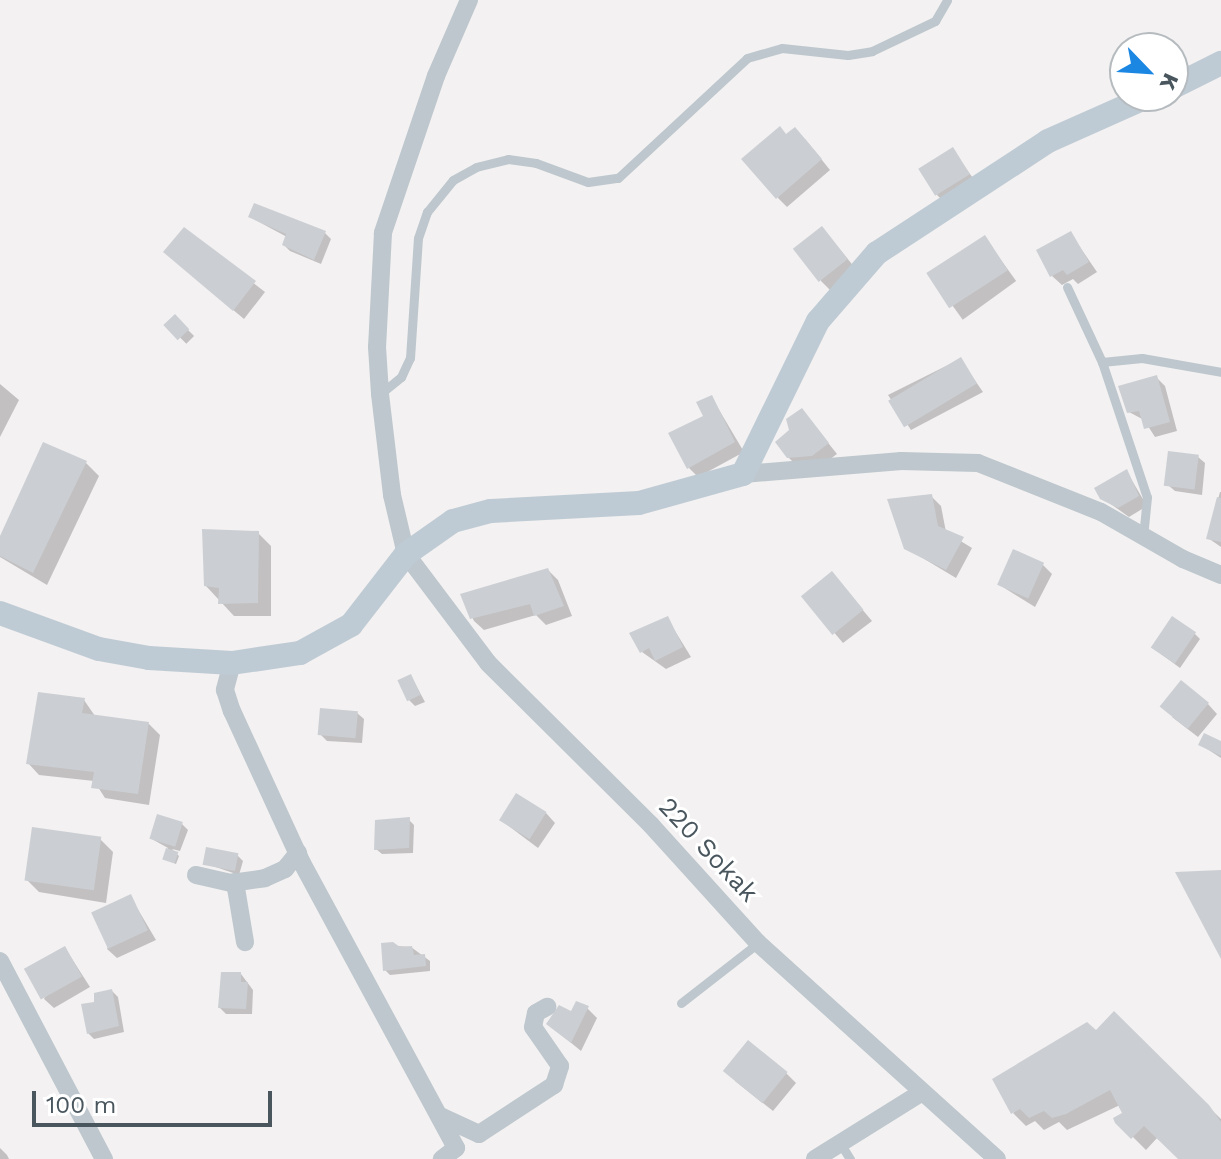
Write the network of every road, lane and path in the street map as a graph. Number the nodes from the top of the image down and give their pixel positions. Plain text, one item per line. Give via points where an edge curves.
1 (469, 0) edge
2 (947, 0) edge
3 (1221, 63) edge
4 (1189, 79) edge
5 (1113, 112) edge
6 (1067, 287) dead end
7 (1102, 362) junction
8 (1221, 372) edge
9 (380, 394) junction
10 (743, 474) junction
11 (1143, 537) junction
12 (406, 554) junction
13 (1221, 575) edge
14 (0, 613) edge
15 (232, 663) junction
16 (298, 853) junction
17 (196, 875) dead end
18 (235, 882) junction
19 (245, 942) dead end
20 (758, 943) junction
21 (0, 961) edge
22 (681, 1003) dead end
23 (547, 1007) dead end
24 (919, 1094) junction
25 (438, 1115) junction
26 (845, 1151) edge
27 (449, 1154) edge
28 (104, 1159) edge
29 (815, 1159) edge
30 (997, 1159) edge

1 - 9 street via 383,233
2 - 9 lane via 930,25 872,51 848,55 782,48 747,58 618,178 588,182 508,159 453,180 427,212 418,238 410,358 401,377
3 - 4 street
5 - 10 street via 1048,141 877,253 818,321
6 - 7 lane
7 - 8 lane via 1142,358
7 - 11 lane via 1147,497
9 - 12 street via 392,495
10 - 11 street via 901,461 978,463 1052,490
10 - 12 street via 639,503 472,515 434,531
11 - 13 street
12 - 15 street via 351,625 300,653
12 - 20 street, 220 Sokak via 488,663 651,825
14 - 15 street via 99,649
15 - 16 street via 225,690 232,711
16 - 18 street via 285,869
16 - 25 street
17 - 18 street
18 - 19 street
20 - 22 lane
20 - 24 street, 220 Sokak
21 - 28 street
23 - 25 street via 536,1013 533,1027 560,1066 554,1085 479,1134
24 - 26 street
24 - 30 street, 220 Sokak
25 - 27 street
26 - 29 street

